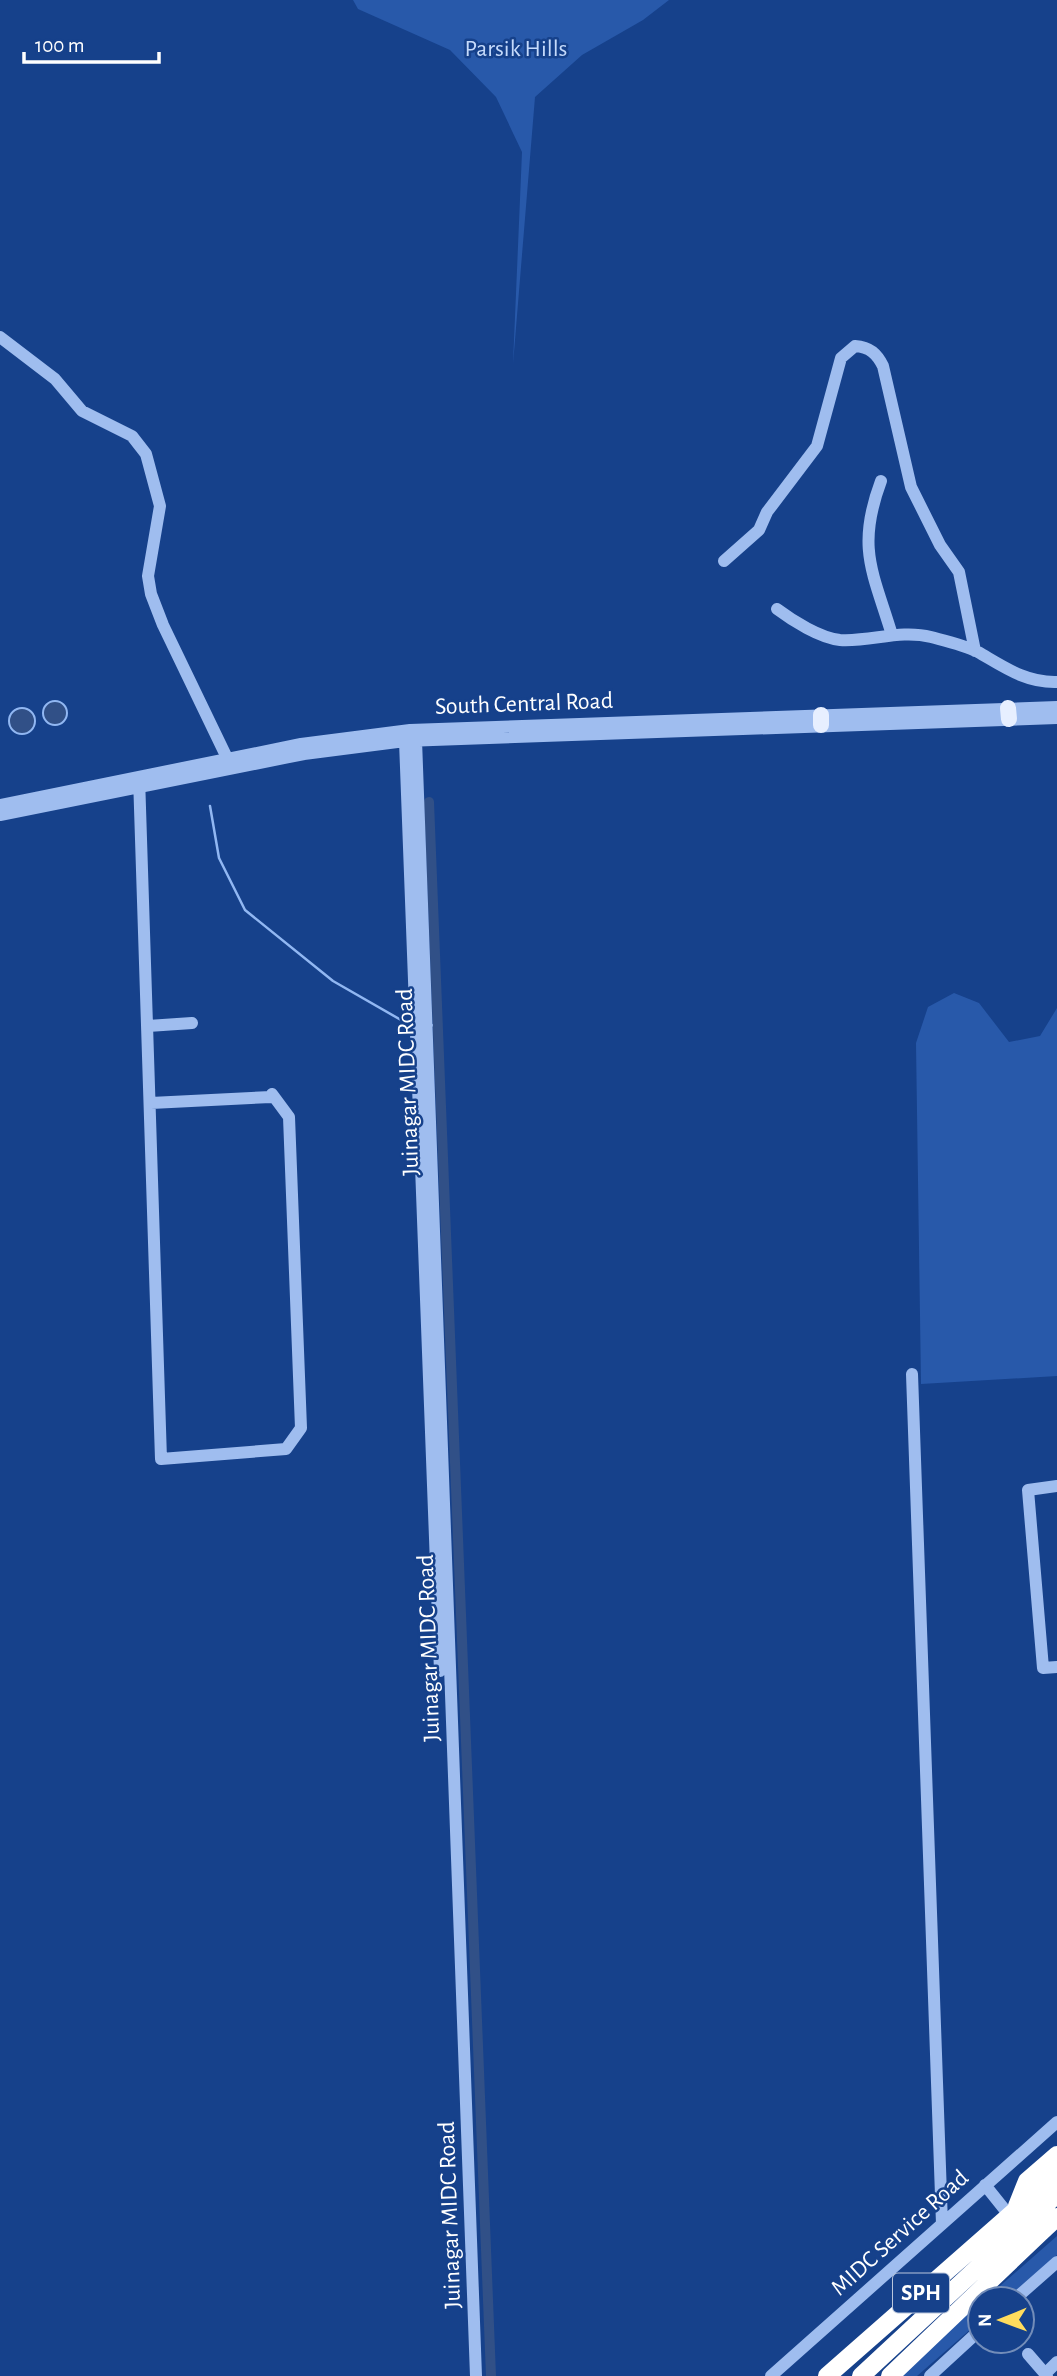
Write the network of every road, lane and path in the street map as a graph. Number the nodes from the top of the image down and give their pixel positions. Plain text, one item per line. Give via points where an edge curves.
1 (0, 337) edge
2 (881, 481) dead end
3 (724, 561) dead end
4 (778, 609) dead end
5 (892, 635) junction
6 (975, 651) junction
7 (1057, 682) edge
8 (1057, 706) edge
9 (1008, 714) junction
10 (1057, 718) edge
11 (411, 737) junction
12 (230, 763) junction
13 (139, 782) junction
14 (0, 805) edge
15 (0, 815) edge
16 (192, 1023) dead end
17 (148, 1026) junction
18 (151, 1103) junction
19 (912, 1374) dead end
20 (1057, 1486) edge
21 (441, 1559) junction
22 (1057, 1667) edge
23 (440, 1671) dead end
24 (1057, 2122) edge
25 (1057, 2155) edge
26 (1057, 2174) edge
27 (985, 2185) junction
28 (1057, 2194) edge
29 (1012, 2212) junction
30 (1057, 2217) edge
31 (942, 2224) junction
32 (1039, 2234) junction
33 (1001, 2246) junction
34 (1057, 2262) edge
35 (1031, 2285) edge
36 (966, 2343) edge
37 (1029, 2355) edge
38 (1057, 2362) edge
39 (1046, 2375) edge
40 (477, 2376) edge
41 (771, 2376) edge
42 (827, 2376) edge
43 (861, 2376) edge
44 (890, 2376) edge
45 (930, 2376) edge

1 - 12 street via 55,379 82,411 132,436 146,454 160,506 148,576 151,594
2 - 5 street via 867,528 869,562
3 - 6 street via 760,530 767,512 817,446 841,358 855,346 864,347 877,354 883,366 911,487 940,545 960,572
4 - 5 street via 839,640
5 - 6 street via 930,637
6 - 7 street via 1039,683
8 - 9 street, South Central Road
9 - 10 street, South Central Road
9 - 11 street, South Central Road
11 - 12 street, South Central Road via 301,744
11 - 21 street, Juinagar MIDC Road
12 - 13 street, South Central Road
13 - 14 street, South Central Road
13 - 15 street, South Central Road
13 - 17 street
16 - 17 street
17 - 18 street
18 - 18 street via 161,1458 286,1449 301,1429 289,1117 272,1094
19 - 31 street
20 - 22 street via 1028,1490 1043,1668
21 - 23 street, Juinagar MIDC Road
21 - 40 street, Juinagar MIDC Road
24 - 27 street, MIDC Service Road
25 - 29 highway via 1027,2181
26 - 29 highway, SPH
27 - 29 street
27 - 31 street, MIDC Service Road
28 - 33 highway, SPH
29 - 42 highway, SPH
30 - 32 highway
31 - 41 street, MIDC Service Road
32 - 33 highway
32 - 44 highway
33 - 43 highway, SPH
34 - 35 street
36 - 45 street
37 - 39 street
38 - 39 street

